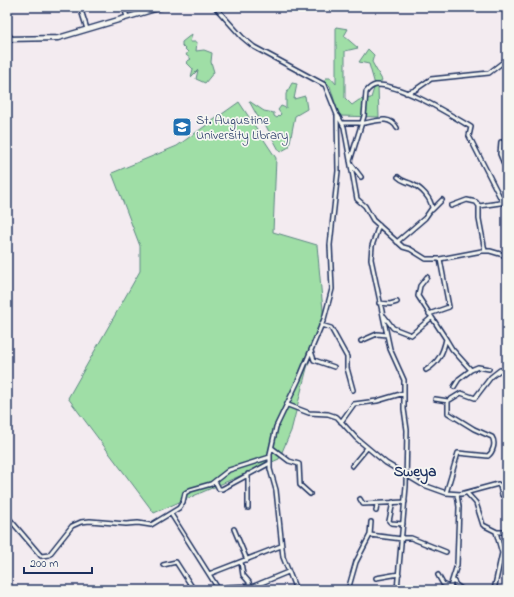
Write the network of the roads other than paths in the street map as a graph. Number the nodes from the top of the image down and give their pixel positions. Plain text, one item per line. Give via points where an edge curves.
1 (80, 7) edge
2 (124, 7) edge
3 (162, 7) edge
4 (215, 7) edge
5 (127, 17) junction
6 (87, 29) junction
7 (7, 33) edge
8 (7, 39) edge
9 (12, 39) junction
10 (507, 59) edge
11 (406, 92) junction
12 (337, 115) junction
13 (343, 123) junction
14 (362, 123) junction
15 (397, 128) dead end
16 (501, 142) dead end
17 (350, 161) junction
18 (507, 170) edge
19 (361, 177) dead end
20 (398, 177) dead end
21 (442, 200) dead end
22 (507, 202) edge
23 (503, 203) junction
24 (451, 206) dead end
25 (479, 206) junction
26 (432, 210) junction
27 (379, 225) junction
28 (397, 242) junction
29 (485, 251) junction
30 (506, 256) edge
31 (440, 259) junction
32 (427, 277) dead end
33 (507, 279) edge
34 (507, 290) edge
35 (397, 302) dead end
36 (379, 303) junction
37 (429, 314) junction
38 (383, 315) junction
39 (432, 318) junction
40 (321, 325) junction
41 (387, 334) junction
42 (446, 339) junction
43 (361, 341) dead end
44 (311, 350) junction
45 (334, 367) dead end
46 (489, 369) dead end
47 (426, 370) dead end
48 (470, 370) junction
49 (507, 371) edge
50 (454, 387) dead end
51 (353, 390) dead end
52 (404, 393) junction
53 (435, 399) dead end
54 (448, 401) junction
55 (288, 405) junction
56 (340, 422) junction
57 (272, 448) junction
58 (367, 448) junction
59 (270, 457) junction
60 (270, 463) junction
61 (352, 466) dead end
62 (248, 474) junction
63 (406, 476) junction
64 (215, 481) junction
65 (446, 493) junction
66 (467, 493) junction
67 (310, 494) dead end
68 (457, 494) junction
69 (502, 495) dead end
70 (360, 499) dead end
71 (393, 502) junction
72 (405, 502) junction
73 (377, 504) junction
74 (248, 508) dead end
75 (376, 510) dead end
76 (171, 514) junction
77 (7, 516) edge
78 (371, 522) dead end
79 (404, 524) junction
80 (234, 529) dead end
81 (496, 532) junction
82 (507, 532) edge
83 (370, 535) junction
84 (402, 538) junction
85 (281, 546) junction
86 (446, 552) dead end
87 (247, 560) junction
88 (241, 562) junction
89 (164, 564) dead end
90 (288, 572) junction
91 (209, 574) junction
92 (400, 574) junction
93 (438, 574) dead end
94 (376, 578) dead end
95 (453, 580) junction
96 (250, 588) edge
97 (453, 589) edge
98 (194, 590) edge
99 (219, 590) edge
100 (296, 590) edge
101 (348, 590) edge
102 (397, 590) edge
103 (462, 590) edge
104 (494, 590) edge

1 - 6 street
2 - 5 street
3 - 5 main road
4 - 12 street via 254,47 325,85
5 - 6 main road
6 - 9 main road via 53,39
7 - 9 street
8 - 9 main road
10 - 11 street via 489,73 431,79 415,90
11 - 14 street via 382,86 371,87 366,92
11 - 23 street via 471,127 469,136
12 - 13 street
12 - 40 street via 338,178 330,245 332,283
13 - 14 street
13 - 17 street
14 - 15 street via 382,120 392,122
14 - 17 street
16 - 18 street via 500,154
17 - 19 street
17 - 27 street via 357,199 364,204 370,217
20 - 26 street via 427,196
21 - 26 street
22 - 23 street
23 - 25 street
24 - 25 street via 470,200
25 - 29 street
26 - 28 street
27 - 28 street
27 - 36 street via 372,246
28 - 31 street via 426,258
29 - 30 street
29 - 31 street
30 - 33 street
31 - 37 street via 449,307
32 - 37 street via 420,286 418,296
33 - 34 street
35 - 36 street
36 - 38 street
37 - 39 street
38 - 39 street via 393,328 408,334 416,332
38 - 41 street
39 - 42 street
40 - 44 street
40 - 51 street via 330,327 346,355
41 - 43 street via 376,334
41 - 52 street via 392,356 403,378
42 - 47 street via 440,358 434,366
42 - 48 street
44 - 45 street via 314,360
44 - 55 street
46 - 48 street via 478,367
48 - 50 street
49 - 54 street via 500,370 494,374 475,398 461,393
52 - 56 street via 377,401 354,404
52 - 63 street via 407,430
53 - 54 street
54 - 65 street via 448,413 492,437 494,442 488,456 458,453
55 - 56 street via 309,413 332,415
55 - 57 street via 278,421
56 - 58 street
57 - 59 street
57 - 67 street via 287,460 299,464 300,485
58 - 61 street
58 - 63 street
59 - 60 street
59 - 64 street via 226,472
60 - 62 street
60 - 85 street via 276,490
62 - 64 street via 220,489
62 - 74 street
63 - 65 street
63 - 72 street
64 - 76 street via 186,493 182,505
65 - 68 street
66 - 68 street
66 - 69 street via 498,484
66 - 81 street via 476,503 483,525
68 - 95 street via 457,565
70 - 73 street via 363,504
71 - 72 street
71 - 73 street
71 - 79 street via 389,521
72 - 79 street
73 - 75 street
76 - 77 street via 148,526 138,523 81,522 72,526 49,554 43,557
76 - 91 street
78 - 83 street
79 - 84 street
80 - 87 street
81 - 82 street
81 - 104 street via 502,553
83 - 84 street
83 - 101 street via 356,562
84 - 86 street via 411,538
84 - 92 street
85 - 87 street
85 - 90 street
87 - 88 street
88 - 91 street
88 - 96 street via 243,575 248,580
89 - 98 street via 176,562
90 - 96 street
90 - 100 street
91 - 99 street
92 - 94 street
92 - 102 street
93 - 97 street via 442,584
95 - 97 street
95 - 103 street
96 - 99 street via 227,587

